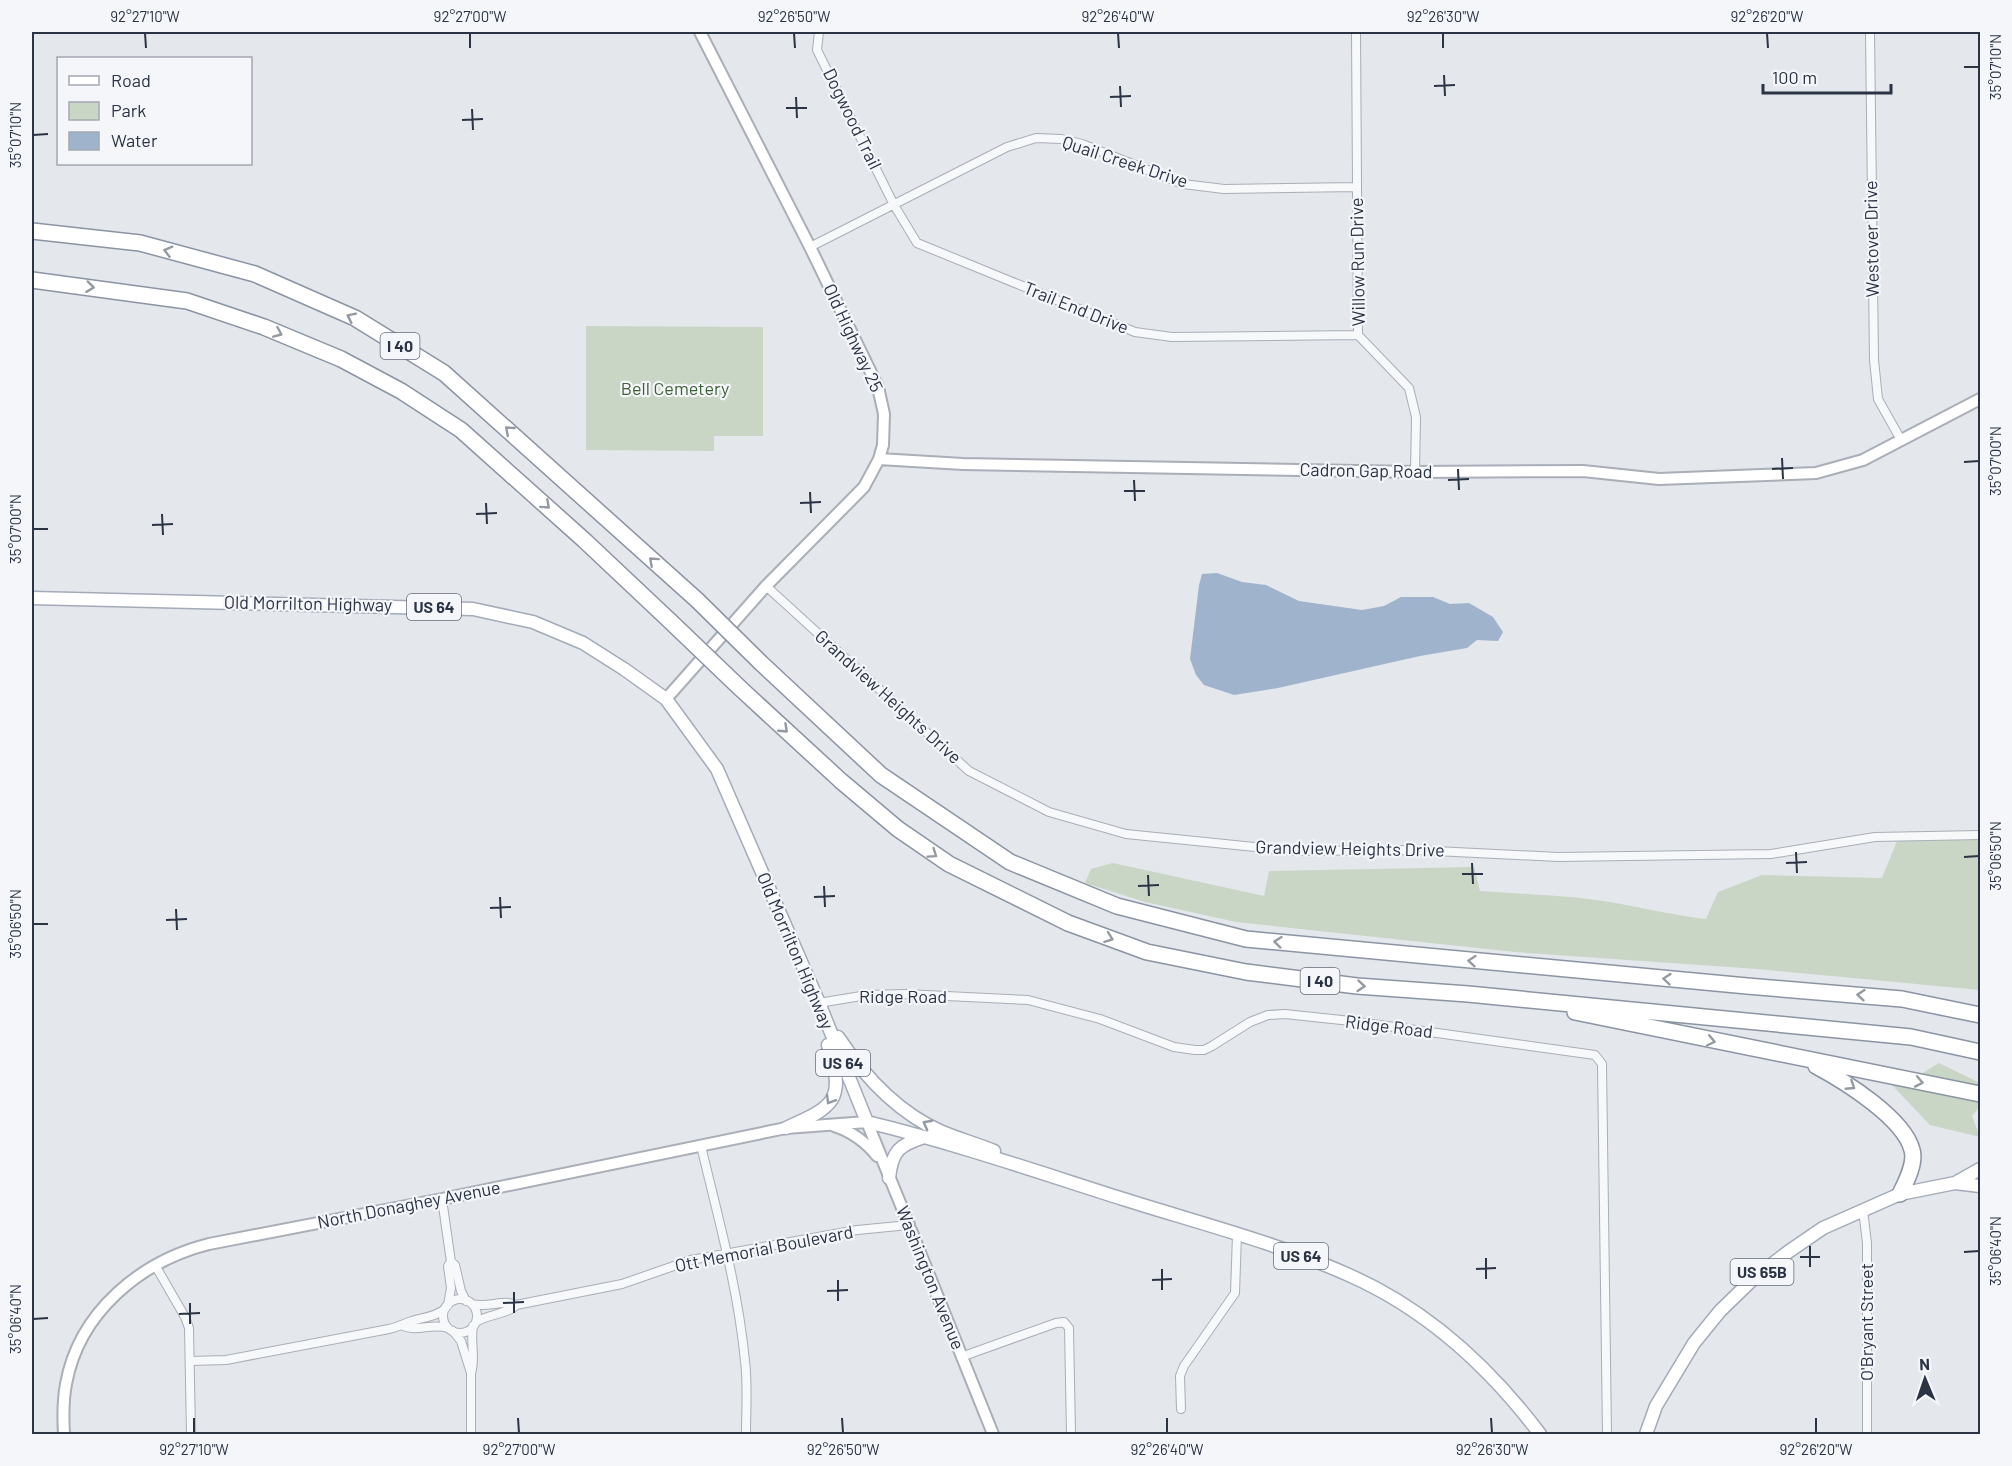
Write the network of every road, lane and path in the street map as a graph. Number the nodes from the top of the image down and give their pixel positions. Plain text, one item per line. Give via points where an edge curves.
1 (700, 32) edge
2 (819, 32) edge
3 (1356, 32) edge
4 (1870, 32) edge
5 (1357, 187) junction
6 (894, 206) junction
7 (32, 231) edge
8 (810, 247) junction
9 (32, 280) edge
10 (1358, 335) junction
11 (1980, 399) edge
12 (1901, 440) junction
13 (879, 459) junction
14 (1415, 472) junction
15 (766, 586) junction
16 (32, 598) edge
17 (666, 699) junction
18 (1980, 835) edge
19 (1468, 994) junction
20 (1902, 999) junction
21 (819, 1003) junction
22 (1980, 1005) edge
23 (1980, 1015) edge
24 (1980, 1052) edge
25 (1800, 1058) junction
26 (1980, 1094) edge
27 (867, 1122) junction
28 (828, 1124) junction
29 (786, 1128) junction
30 (924, 1137) junction
31 (701, 1146) junction
32 (883, 1163) junction
33 (1980, 1170) edge
34 (890, 1178) junction
35 (1059, 1179) junction
36 (1949, 1184) junction
37 (1980, 1186) edge
38 (1900, 1194) junction
39 (442, 1199) junction
40 (1863, 1210) junction
41 (910, 1228) junction
42 (1238, 1235) junction
43 (727, 1254) junction
44 (451, 1262) junction
45 (155, 1265) junction
46 (469, 1302) junction
47 (516, 1305) junction
48 (447, 1307) junction
49 (475, 1324) junction
50 (403, 1326) junction
51 (451, 1329) junction
52 (962, 1357) junction
53 (190, 1361) junction
54 (471, 1373) junction
55 (1181, 1409) dead end
56 (63, 1422) junction
57 (55, 1434) edge
58 (63, 1434) edge
59 (191, 1434) edge
60 (471, 1434) edge
61 (746, 1434) edge
62 (993, 1434) edge
63 (1071, 1434) edge
64 (1540, 1434) edge
65 (1607, 1434) edge
66 (1646, 1434) edge
67 (1867, 1434) edge

1 - 8 street, Old Highway 25
2 - 6 street, Dogwood Trail via 817,50
3 - 5 street, Willow Run Drive
4 - 12 street, Westover Drive via 1874,360 1878,399
5 - 6 street, Quail Creek Drive via 1224,189 1183,184 1082,144 1036,138 1007,147
5 - 10 street, Willow Run Drive
6 - 8 street, Quail Creek Drive
6 - 10 street, Trail End Drive via 917,243 1135,332 1172,337
20 -> 7 highway, I 40, bridge via 1246,939 1118,906 1010,862 881,775 697,600 444,373 356,318 255,274 140,243
8 - 13 street, Old Highway 25 via 878,387 884,414
9 -> 19 highway, I 40, bridge via 187,301 264,327 351,364 401,391 461,430 842,782 898,829 949,864 1068,923 1147,952 1246,972
10 - 14 street, Willow Run Drive via 1409,388 1416,417
11 - 12 street, Cadron Gap Road
12 - 14 street, Cadron Gap Road via 1863,460 1816,473 1659,479 1582,471
13 - 14 street, Cadron Gap Road
13 - 15 street, Old Highway 25 via 864,487
15 - 17 street, Old Highway 25
15 - 18 street, Grandview Heights Drive via 969,771 1049,812 1126,834 1295,851 1415,850 1558,856 1771,854 1875,837
16 - 17 main road, Old Morrilton Highway / US 64 via 473,609 533,622 583,643
17 - 21 main road, Old Morrilton Highway / US 64 via 717,769
19 - 24 highway, I 40 via 1911,1038
19 -> 25 highway
20 - 22 highway
20 - 23 highway, I 40
21 - 27 main road, Old Morrilton Highway / US 64
21 -> 29 main road via 835,1066 835,1093 818,1114
35 -> 21 main road via 941,1131 908,1113 873,1083 838,1039
21 - 65 street, Ridge Road via 867,995 906,994 1028,1000 1100,1019 1174,1047 1195,1050 1212,1046 1250,1022 1285,1014 1595,1055 1602,1065
25 -> 26 highway
25 -> 38 highway via 1858,1090 1899,1127 1913,1155
27 - 28 street, North Donaghey Avenue
27 - 30 main road, US 64
27 - 32 street, Washington Avenue
28 - 29 street, North Donaghey Avenue
28 - 32 street via 858,1138
29 - 31 street, North Donaghey Avenue
30 - 34 main road via 900,1148 891,1160
30 - 35 main road, US 64
31 - 39 street, North Donaghey Avenue
31 - 43 street
32 - 34 street, Washington Avenue
33 - 36 main road, US 65B
34 - 41 street, Washington Avenue
35 - 42 main road, US 64
36 - 37 main road, US 65B
36 - 38 main road, US 65B
38 - 40 main road, US 65B
39 - 44 street
39 - 45 street, North Donaghey Avenue via 209,1244
40 - 66 main road, US 65B via 1823,1228 1788,1252 1720,1311 1672,1376
40 - 67 street, O'Bryant Street via 1868,1243
41 - 43 street, Ott Memorial Boulevard via 857,1230
41 - 52 street, Washington Avenue
42 - 55 street via 1234,1293 1184,1366 1180,1376
42 - 64 main road, US 64 via 1333,1268 1398,1301 1467,1353
43 - 47 street, Ott Memorial Boulevard via 691,1260 622,1284
43 - 61 street via 746,1365
44 - 46 street
44 - 48 street
45 - 53 street via 185,1317
45 - 56 street, North Donaghey Avenue via 114,1295 84,1334 66,1383
46 - 47 street, Ott Memorial Boulevard
46 - 48 street via 457,1300
46 - 49 street via 476,1311
47 - 49 street, Ott Memorial Boulevard
48 - 50 street
48 - 51 street via 444,1320
49 - 51 street via 464,1332
49 - 54 street
50 - 51 street
50 - 53 street via 226,1360
51 - 54 street via 462,1345
52 - 62 street, Washington Avenue
52 - 63 street via 1064,1322 1069,1328
53 - 59 street
54 - 60 street
56 - 57 street
56 - 58 street, North Donaghey Avenue

